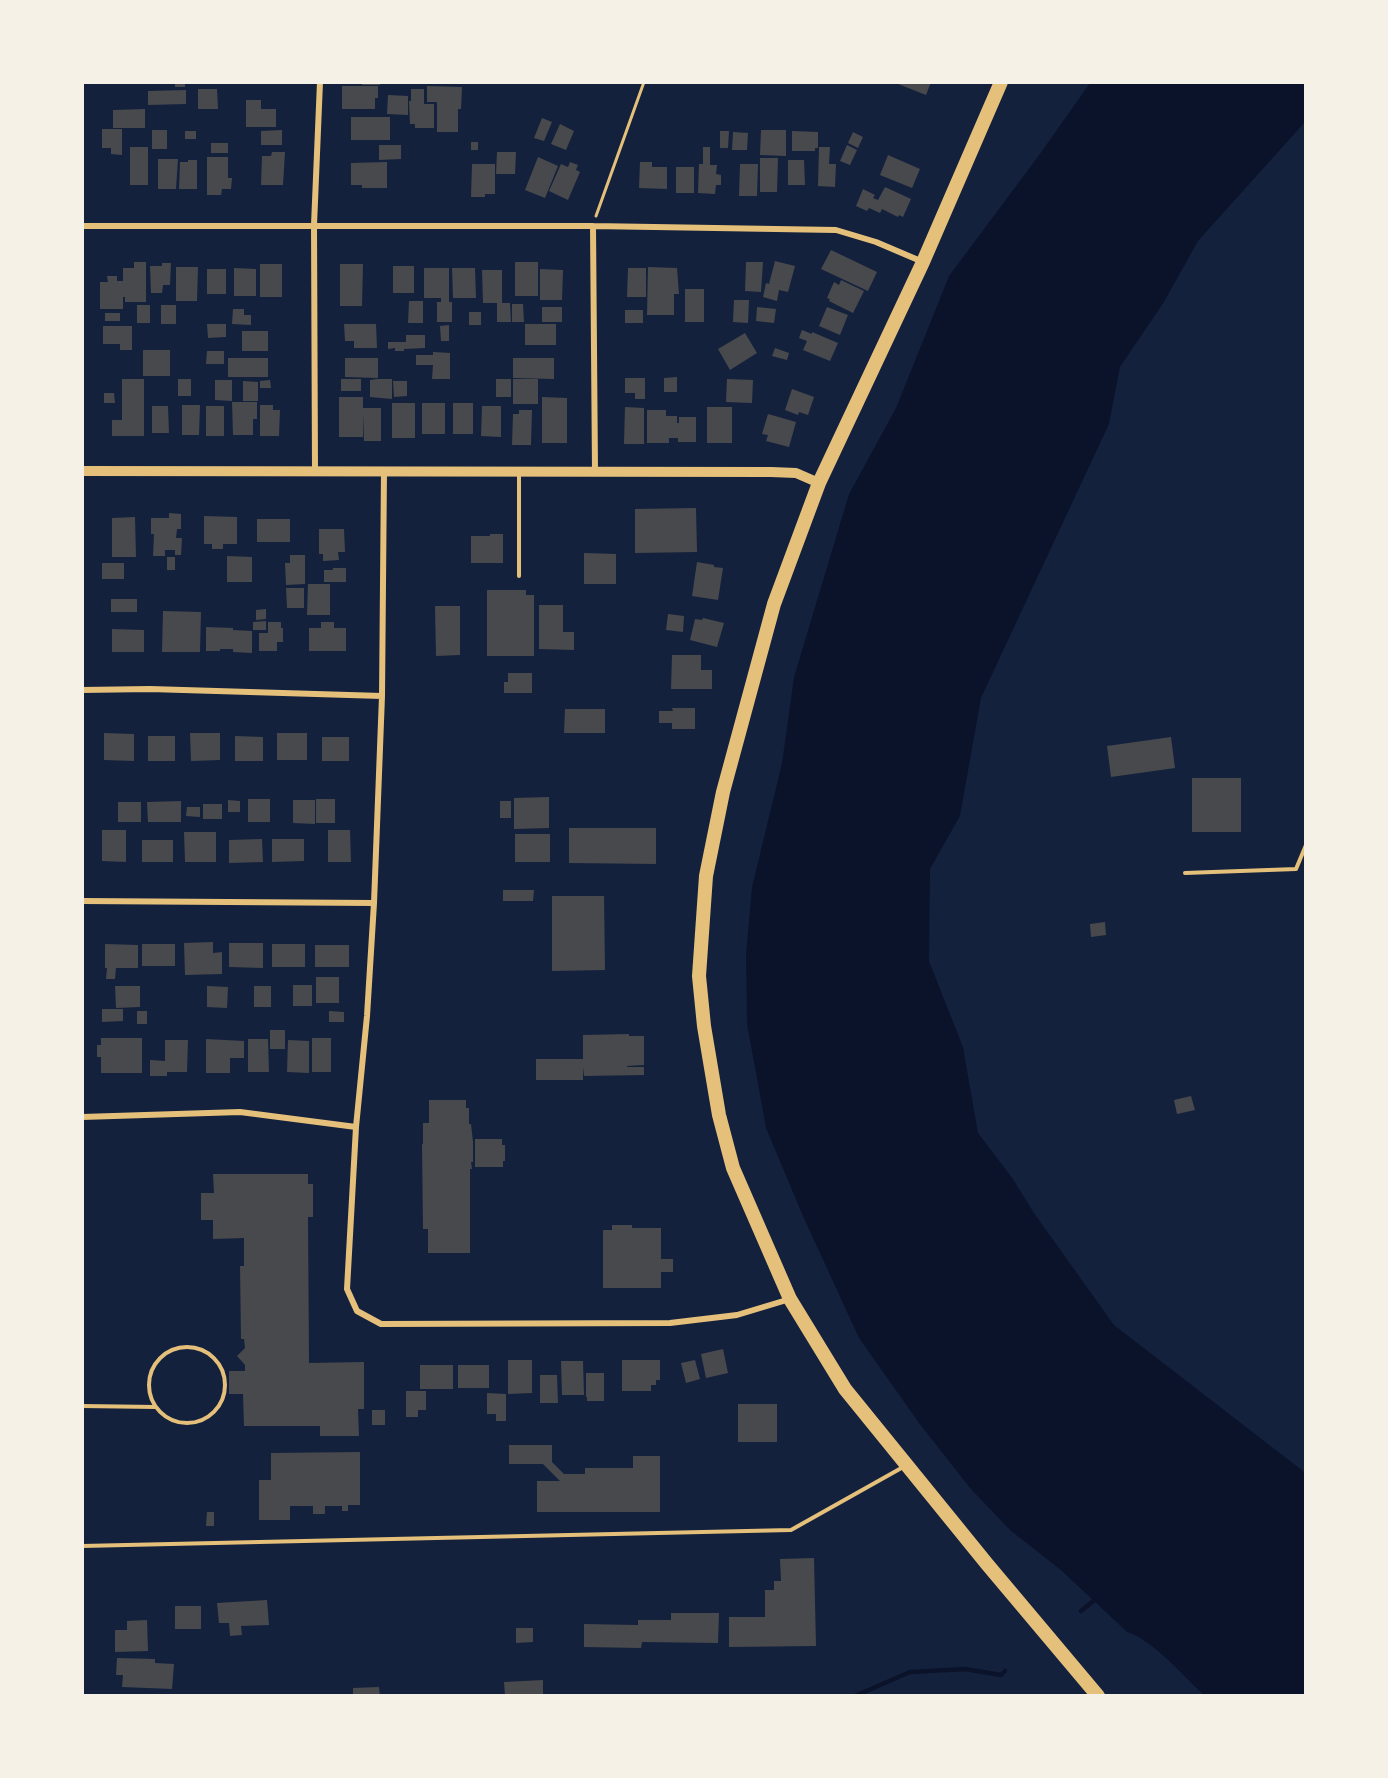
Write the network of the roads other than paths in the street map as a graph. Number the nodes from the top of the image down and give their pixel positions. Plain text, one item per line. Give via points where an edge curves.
1 (320, 82) edge
2 (1001, 82) edge
3 (314, 225) junction
4 (82, 226) edge
5 (593, 226) junction
6 (923, 262) junction
7 (82, 471) edge
8 (384, 471) junction
9 (519, 471) junction
10 (595, 471) junction
11 (315, 472) junction
12 (819, 483) junction
13 (519, 576) dead end
14 (82, 690) edge
15 (382, 696) junction
16 (1305, 845) edge
17 (1185, 873) dead end
18 (82, 901) edge
19 (374, 903) junction
20 (82, 1117) edge
21 (356, 1127) junction
22 (790, 1299) junction
23 (82, 1406) edge
24 (156, 1407) junction
25 (905, 1466) junction
26 (82, 1546) edge
27 (1098, 1695) edge

1 - 3 street
2 - 6 main road
3 - 4 street
3 - 5 street
3 - 11 street
5 - 6 street via 836,230
5 - 10 street
6 - 12 main road
7 - 11 street
8 - 9 street
8 - 11 street
8 - 15 street
9 - 10 street
9 - 13 lane
10 - 12 street via 789,472
12 - 22 main road via 774,604 723,792 706,876 699,976 719,1115 731,1161
14 - 15 street
15 - 19 street
16 - 17 lane via 1296,869
18 - 19 street
19 - 21 street
20 - 21 street via 240,1112
21 - 22 street via 347,1288 357,1311 381,1324 670,1323 737,1316
22 - 25 main road via 844,1389
23 - 24 lane
24 - 24 lane via 176,1422 201,1421 221,1404 225,1392 221,1367 203,1350 191,1347 167,1353 155,1366 149,1384
25 - 26 lane via 791,1530
25 - 27 main road

